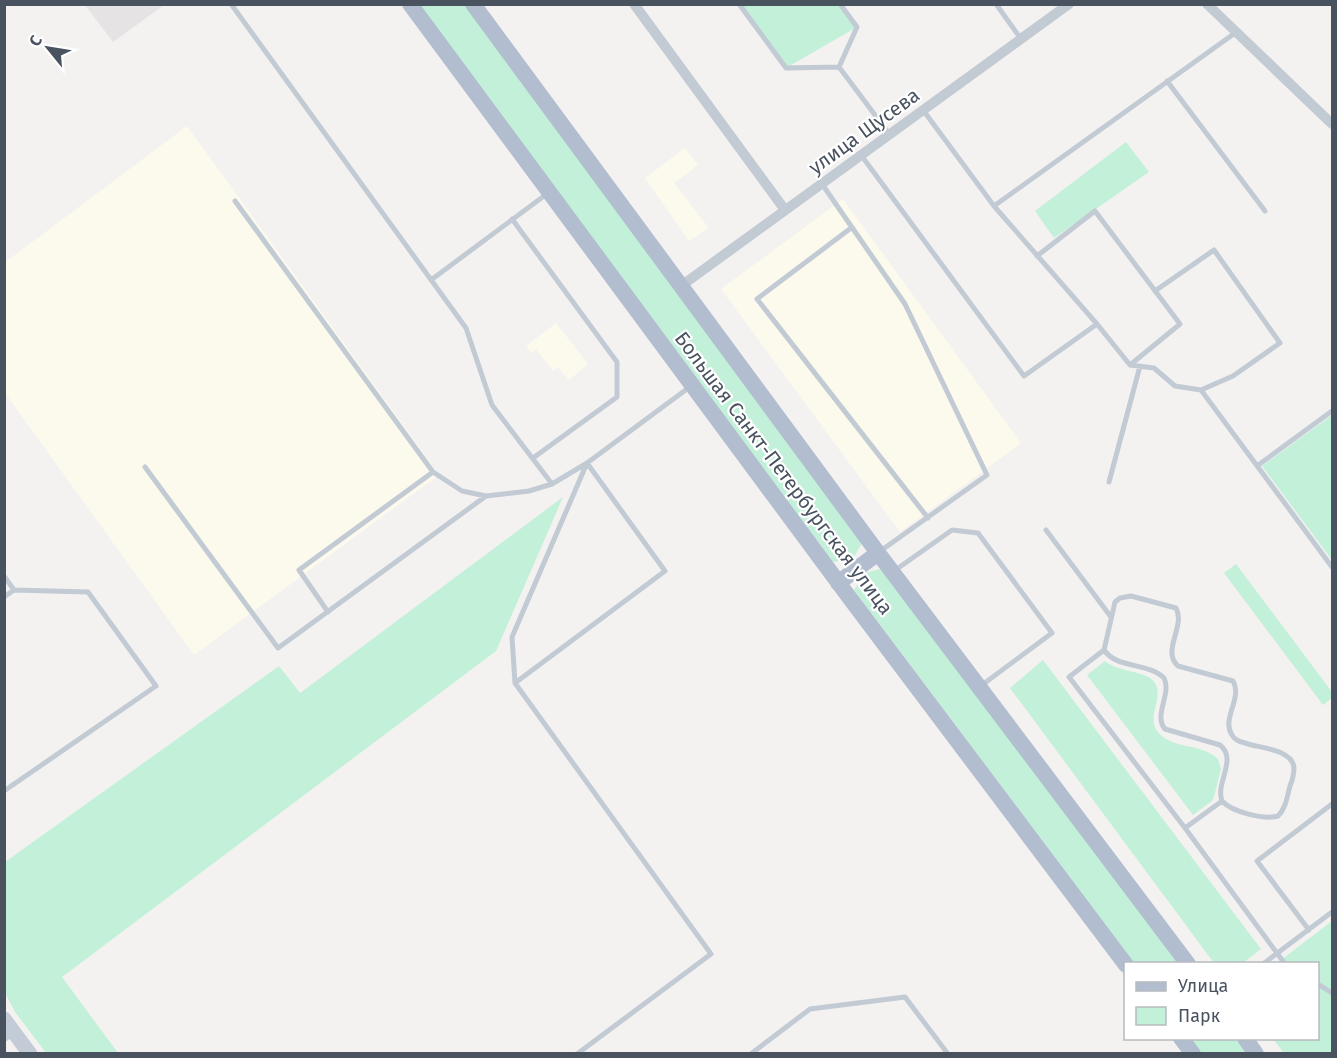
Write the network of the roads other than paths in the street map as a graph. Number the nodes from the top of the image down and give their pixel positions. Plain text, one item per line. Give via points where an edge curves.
1 (231, 4) edge
2 (410, 4) edge
3 (473, 4) edge
4 (634, 4) edge
5 (739, 4) edge
6 (840, 4) edge
7 (996, 4) edge
8 (1069, 4) edge
9 (1207, 4) edge
10 (1235, 33) junction
11 (1021, 39) junction
12 (839, 67) junction
13 (1167, 81) junction
14 (923, 110) junction
15 (1332, 123) edge
16 (890, 135) junction
17 (861, 155) junction
18 (822, 184) junction
19 (549, 192) junction
20 (235, 201) dead end
21 (994, 206) junction
22 (785, 210) junction
23 (1265, 211) dead end
24 (512, 219) junction
25 (851, 228) junction
26 (1037, 255) junction
27 (431, 280) junction
28 (681, 286) junction
29 (1155, 291) junction
30 (1097, 324) junction
31 (1130, 365) junction
32 (1140, 366) junction
33 (692, 386) junction
34 (1201, 390) junction
35 (1332, 411) edge
36 (533, 458) junction
37 (587, 464) junction
38 (1257, 466) junction
39 (145, 467) dead end
40 (433, 472) junction
41 (1109, 482) dead end
42 (552, 484) junction
43 (486, 496) junction
44 (928, 518) junction
45 (1046, 530) dead end
46 (878, 553) junction
47 (1332, 567) edge
48 (893, 572) junction
49 (4, 576) edge
50 (838, 583) junction
51 (14, 590) junction
52 (4, 597) edge
53 (328, 612) junction
54 (1111, 617) junction
55 (1104, 650) junction
56 (515, 683) junction
57 (980, 687) junction
58 (4, 791) edge
59 (1222, 801) junction
60 (1332, 804) edge
61 (1185, 828) junction
62 (1332, 912) edge
63 (1309, 930) junction
64 (1277, 953) junction
65 (1187, 962) edge
66 (1264, 962) edge
67 (1284, 962) edge
68 (1124, 964) edge
69 (1319, 985) edge
70 (1332, 993) edge
71 (4, 1019) edge
72 (9, 1036) edge
73 (1183, 1040) edge
74 (1246, 1040) edge
75 (30, 1053) edge
76 (577, 1053) edge
77 (752, 1053) edge
78 (948, 1053) edge
79 (1193, 1053) edge
80 (1256, 1053) edge

1 - 27 lane
2 - 19 main road, Большая Санкт-Петербургская улица
3 - 28 main road, Большая Санкт-Петербургская улица
4 - 22 street
5 - 12 lane via 786,68
6 - 12 lane via 857,27
7 - 11 lane
8 - 11 street, улица Щусева
9 - 10 street
10 - 13 lane
10 - 15 street
11 - 14 street, улица Щусева
12 - 16 lane
13 - 21 lane
13 - 23 lane
14 - 16 street, улица Щусева
14 - 21 lane
16 - 17 street, улица Щусева
17 - 18 street, улица Щусева
17 - 30 lane via 1024,375
18 - 22 street, улица Щусева
18 - 25 lane
19 - 24 lane
19 - 33 main road, Большая Санкт-Петербургская улица
20 - 40 lane
21 - 26 lane
22 - 28 street, улица Щусева
24 - 27 lane
24 - 36 lane via 617,362 617,397
25 - 44 lane via 905,304 987,475
25 - 44 lane via 757,299
26 - 29 lane via 1095,211
26 - 30 lane
27 - 36 lane via 466,328 492,405
28 - 46 main road, Большая Санкт-Петербургская улица
29 - 31 lane via 1180,324
29 - 34 lane via 1214,250 1281,343 1233,376
30 - 31 lane
31 - 32 lane
32 - 34 lane via 1154,368 1175,386
32 - 41 lane
33 - 37 lane
33 - 50 main road, Большая Санкт-Петербургская улица
34 - 38 lane
35 - 38 lane
36 - 42 lane
37 - 42 lane
37 - 56 lane via 512,638
37 - 56 lane via 665,571
38 - 47 lane
39 - 53 lane via 278,648
40 - 43 lane via 462,491
40 - 53 lane via 299,570
42 - 43 lane
43 - 53 lane
44 - 46 lane
45 - 54 lane
46 - 48 main road, Большая Санкт-Петербургская улица
46 - 50 main road
48 - 57 main road, Большая Санкт-Петербургская улица
48 - 57 lane via 952,530 978,533 1052,633
49 - 51 lane
50 - 68 main road, Большая Санкт-Петербургская улица
51 - 52 lane
51 - 58 lane via 88,592 156,686
54 - 55 lane
54 - 59 lane via 1115,602 1124,596 1176,608 1179,618 1171,654 1174,663 1233,681 1237,691 1229,726 1232,736 1286,755 1292,762 1292,779 1285,806 1278,816 1264,817 1231,808
55 - 59 lane via 1112,659 1153,669 1164,678 1167,690 1161,718 1165,729 1224,748 1228,755 1220,791
55 - 61 lane via 1069,677
56 - 76 lane via 711,954
57 - 65 main road, Большая Санкт-Петербургская улица
59 - 61 lane
60 - 63 lane via 1257,861
61 - 64 lane
62 - 63 lane
63 - 64 lane
64 - 66 lane
64 - 67 lane
69 - 70 lane
71 - 72 main road
72 - 75 main road
73 - 79 main road
74 - 80 main road
77 - 78 lane via 810,1009 905,996

